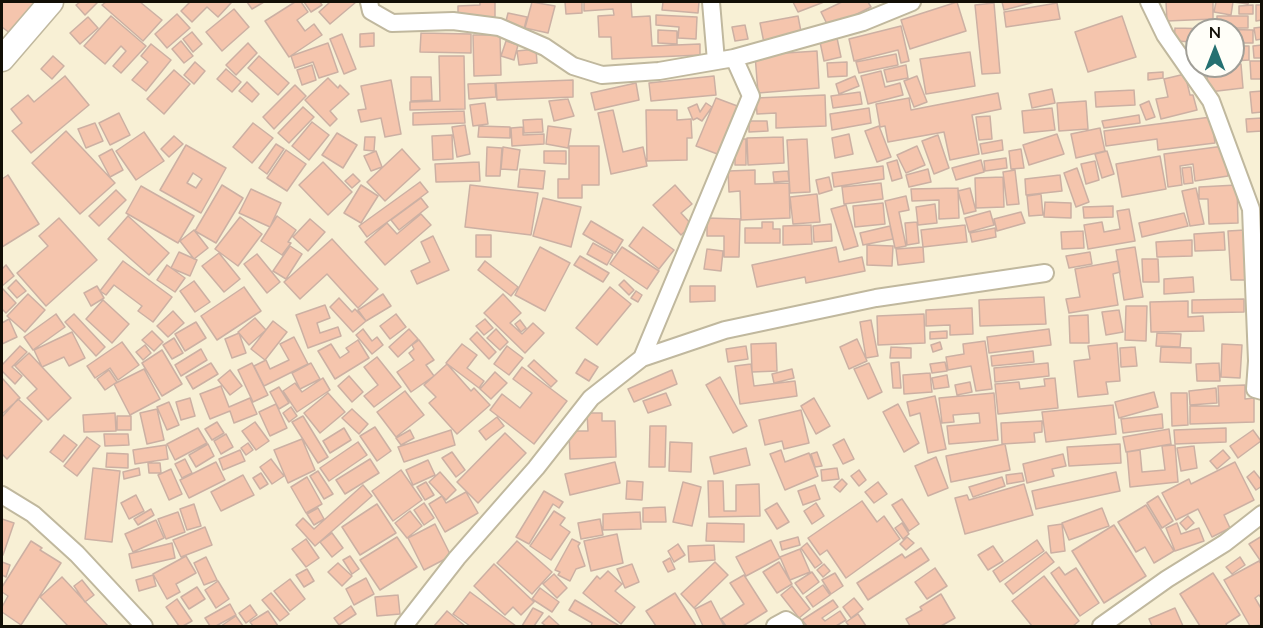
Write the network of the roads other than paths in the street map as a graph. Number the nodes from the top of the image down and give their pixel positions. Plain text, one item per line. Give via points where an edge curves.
1 (51, 2) edge
2 (369, 2) edge
3 (711, 2) edge
4 (912, 2) edge
5 (1149, 2) edge
6 (734, 58) junction
7 (2, 59) edge
8 (716, 61) junction
9 (1045, 273) dead end
10 (642, 358) junction
11 (1262, 391) edge
12 (2, 495) edge
13 (1262, 513) edge
14 (144, 627) edge
15 (404, 627) edge
16 (775, 627) edge
17 (795, 627) edge
18 (1101, 627) edge

1 - 7 street
2 - 8 street via 370,10 392,23 453,21 499,27 545,47 573,66 602,75
3 - 8 street
4 - 6 street via 863,22
5 - 11 street via 1165,35 1211,101 1251,209 1255,389
6 - 8 street
6 - 10 street via 751,96
9 - 10 street via 876,298 737,328
10 - 15 street via 591,398
12 - 14 street via 33,514 60,538
13 - 18 street via 1225,543
16 - 17 street via 786,620

